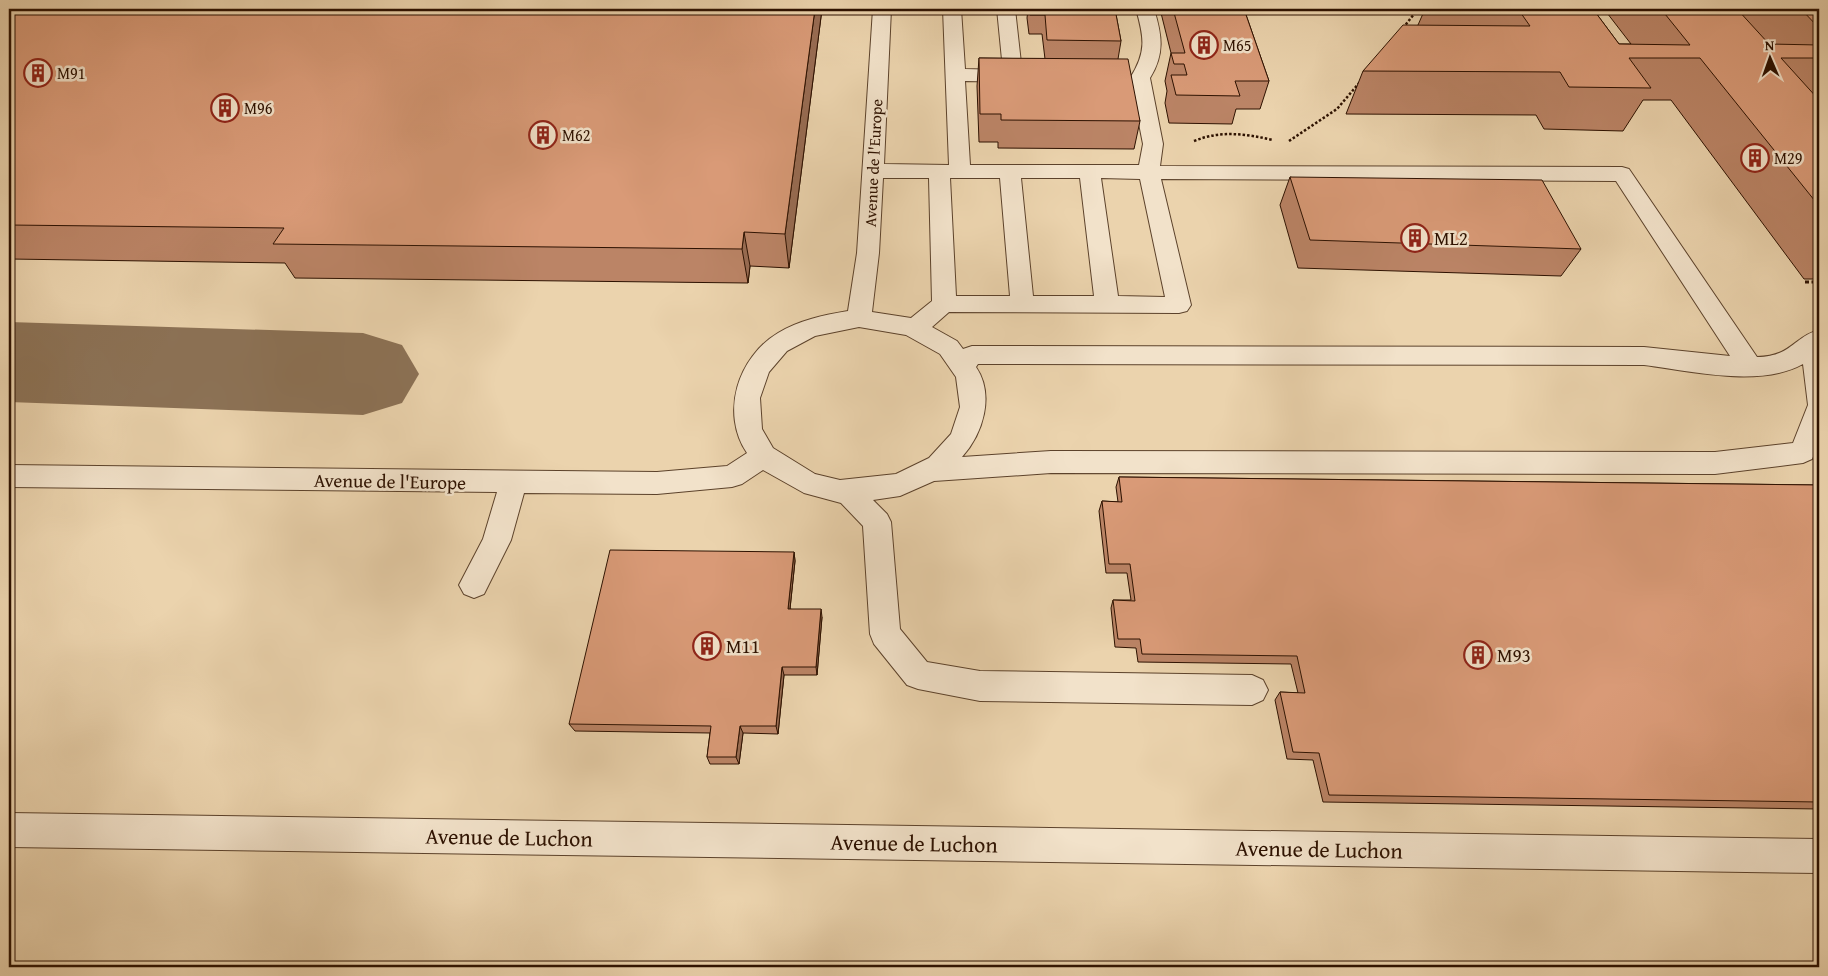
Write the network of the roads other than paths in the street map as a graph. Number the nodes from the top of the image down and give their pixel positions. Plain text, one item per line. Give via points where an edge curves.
1 (882, 9) edge
2 (952, 9) edge
3 (1006, 9) edge
4 (1145, 9) edge
5 (955, 76) junction
6 (1013, 76) junction
7 (1033, 76) edge
8 (873, 171) junction
9 (950, 171) junction
10 (1010, 171) junction
11 (1150, 171) junction
12 (1090, 172) junction
13 (944, 304) junction
14 (1022, 304) junction
15 (1107, 304) junction
16 (859, 318) junction
17 (916, 328) junction
18 (1817, 350) edge
19 (964, 364) junction
20 (1749, 365) junction
21 (1819, 401) edge
22 (1819, 409) edge
23 (764, 456) junction
24 (934, 470) junction
25 (9, 476) edge
26 (513, 483) junction
27 (848, 492) junction
28 (474, 585) dead end
29 (1252, 690) dead end
30 (9, 830) edge
31 (1819, 856) edge

1 - 8 lane, Avenue de l'Europe
2 - 5 lane
3 - 6 lane
4 - 11 lane via 1152,37 1151,63 1130,78 1153,144
5 - 6 lane
5 - 9 lane
6 - 7 lane
8 - 9 lane
8 - 16 lane, Avenue de l'Europe via 868,253
9 - 10 lane
9 - 13 lane
10 - 12 lane
10 - 14 lane
11 - 12 lane
11 - 15 lane via 1179,305
11 - 20 lane via 1622,174
12 - 15 lane
13 - 14 lane
13 - 17 lane
14 - 15 lane
16 - 17 lane via 881,318
16 - 23 lane via 822,323 802,331 777,346 754,372 744,413 753,440
17 - 19 lane via 936,337
18 - 20 lane via 1779,364
18 - 21 lane
19 - 20 lane via 972,355 1000,355 1644,356
19 - 24 lane via 974,388 973,420 959,447
22 - 24 lane via 1803,452 1716,463 1051,462
23 - 26 lane, Avenue de l'Europe via 732,476 706,480
23 - 27 lane via 801,481
24 - 27 lane via 893,488
25 - 26 lane, Avenue de l'Europe
26 - 28 lane via 497,540
27 - 29 lane via 877,522 885,634 918,675 980,686
30 - 31 lane, Avenue de Luchon

